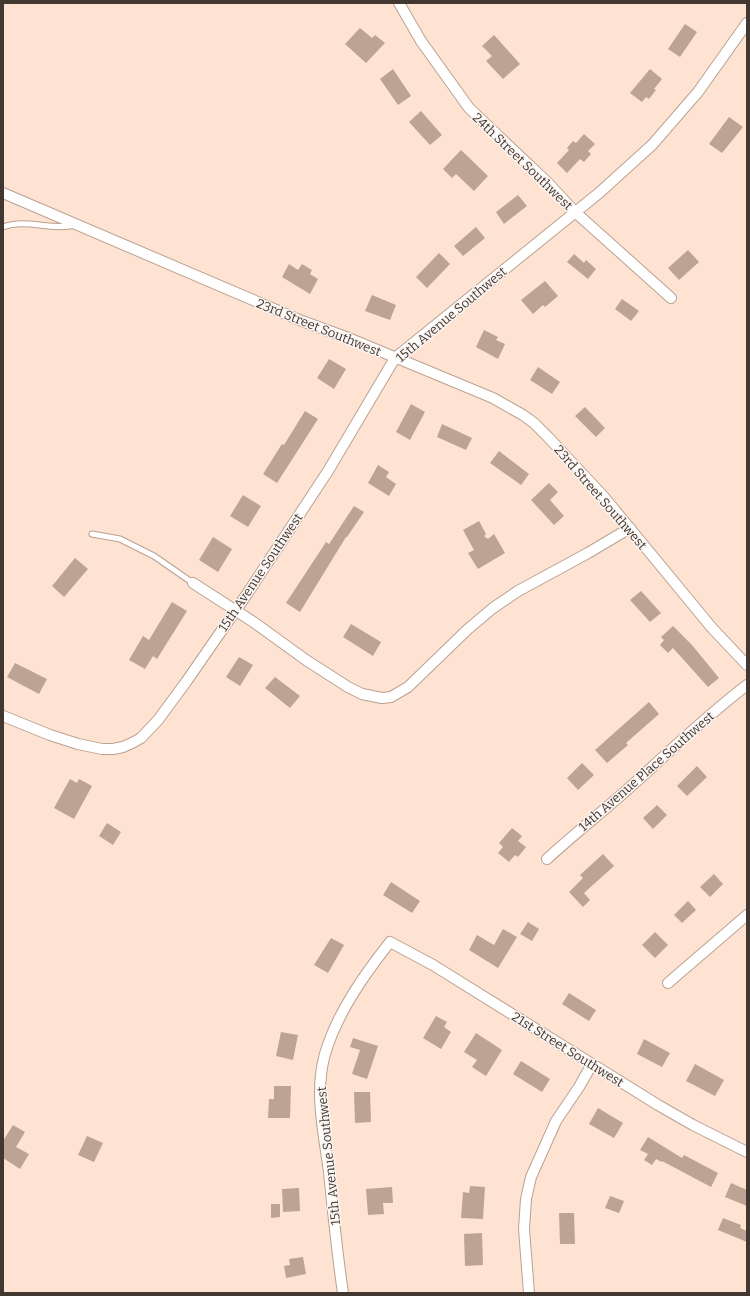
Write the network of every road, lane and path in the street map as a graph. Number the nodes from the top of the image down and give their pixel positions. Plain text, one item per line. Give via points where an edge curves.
1 (399, 3) edge
2 (747, 22) edge
3 (3, 193) edge
4 (575, 212) junction
5 (78, 225) junction
6 (3, 227) edge
7 (671, 298) dead end
8 (395, 358) junction
9 (630, 528) junction
10 (92, 534) dead end
11 (193, 583) joint
12 (236, 610) junction
13 (747, 665) edge
14 (747, 685) edge
15 (3, 716) edge
16 (547, 859) dead end
17 (747, 915) edge
18 (390, 942) joint
19 (668, 983) dead end
20 (592, 1064) junction
21 (747, 1152) edge
22 (343, 1293) edge
23 (529, 1293) edge

1 - 4 street, 24th Street Southwest via 421,41 469,108
2 - 4 street, 15th Avenue Southwest via 712,73 663,134 635,162
3 - 5 street, 23rd Street Southwest
4 - 7 street, 24th Street Southwest
4 - 8 street, 15th Avenue Southwest
5 - 6 lane via 64,228 12,224
5 - 8 street, 23rd Street Southwest
8 - 9 street, 23rd Street Southwest via 493,398 523,415 553,442
8 - 12 street, 15th Avenue Southwest via 328,470
9 - 12 street via 499,604 468,629 408,687 391,697 362,694 348,688
9 - 13 street, 23rd Street Southwest via 712,628
10 - 11 lane via 127,542 154,556
11 - 12 street
12 - 15 street, 15th Avenue Southwest via 158,720 141,738 132,743 112,749 78,744
14 - 16 street, 14th Avenue Place Southwest
17 - 19 street
18 - 20 street, 21st Street Southwest via 433,965
18 - 22 street, 15th Avenue Southwest via 345,1008 325,1054 322,1070 321,1107
20 - 21 street, 21st Street Southwest via 693,1125
20 - 23 street via 556,1121 531,1177 526,1199 524,1229

